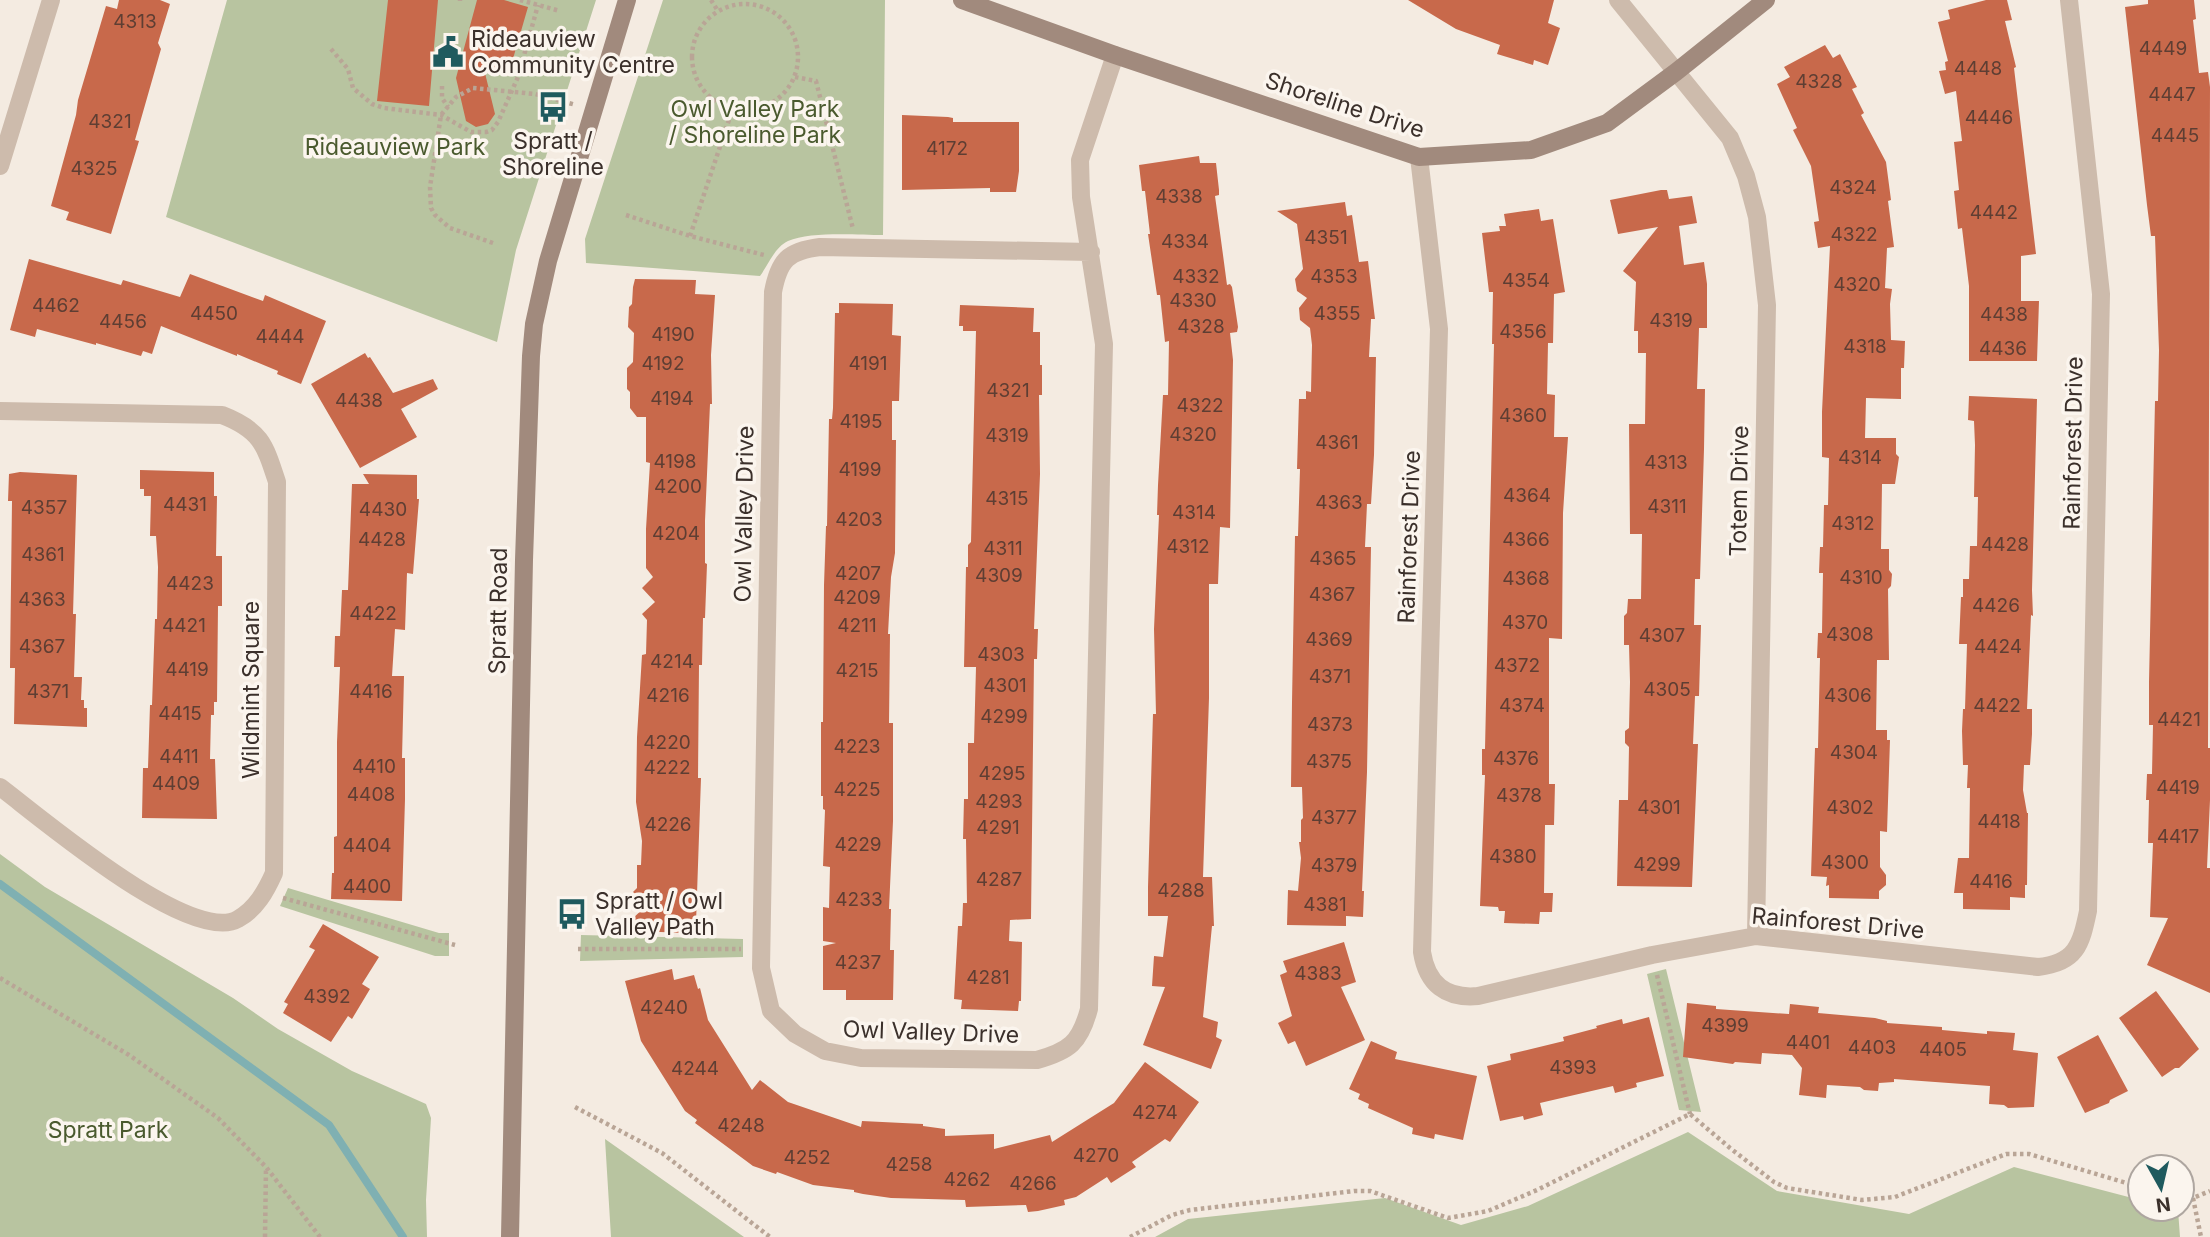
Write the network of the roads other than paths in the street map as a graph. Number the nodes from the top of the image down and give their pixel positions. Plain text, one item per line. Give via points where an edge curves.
1 (51, 0) edge
2 (627, 0) edge
3 (962, 0) edge
4 (1618, 0) edge
5 (1766, 0) edge
6 (2069, 0) edge
7 (1115, 55) junction
8 (1676, 72) junction
9 (1419, 157) junction
10 (0, 166) edge
11 (1091, 252) junction
12 (0, 411) edge
13 (0, 787) edge
14 (1756, 936) junction
15 (510, 1237) edge

1 - 10 street
2 - 15 street, Spratt Road via 544,276 534,324 523,601
3 - 7 street, Shoreline Drive
4 - 8 street, Totem Drive
5 - 8 street, Shoreline Drive
6 - 14 street, Rainforest Drive via 2101,294 2088,912 2082,939 2063,963 2038,967
7 - 9 street, Shoreline Drive
7 - 11 street, Owl Valley Drive via 1080,160
8 - 9 street, Shoreline Drive via 1607,123 1531,150
8 - 14 street, Totem Drive via 1730,138 1746,176 1763,261 1767,305
9 - 14 street, Rainforest Drive via 1439,329 1422,952 1429,977 1463,997
11 - 11 street, Owl Valley Drive via 1104,344 1089,1009 1084,1029 1073,1045 1037,1060 861,1058 825,1051 795,1034 771,1011 761,968 776,275 785,260 806,249
12 - 13 street, Wildmint Square via 222,415 237,421 265,445 277,482 274,873 266,892 237,920 203,921 141,891

